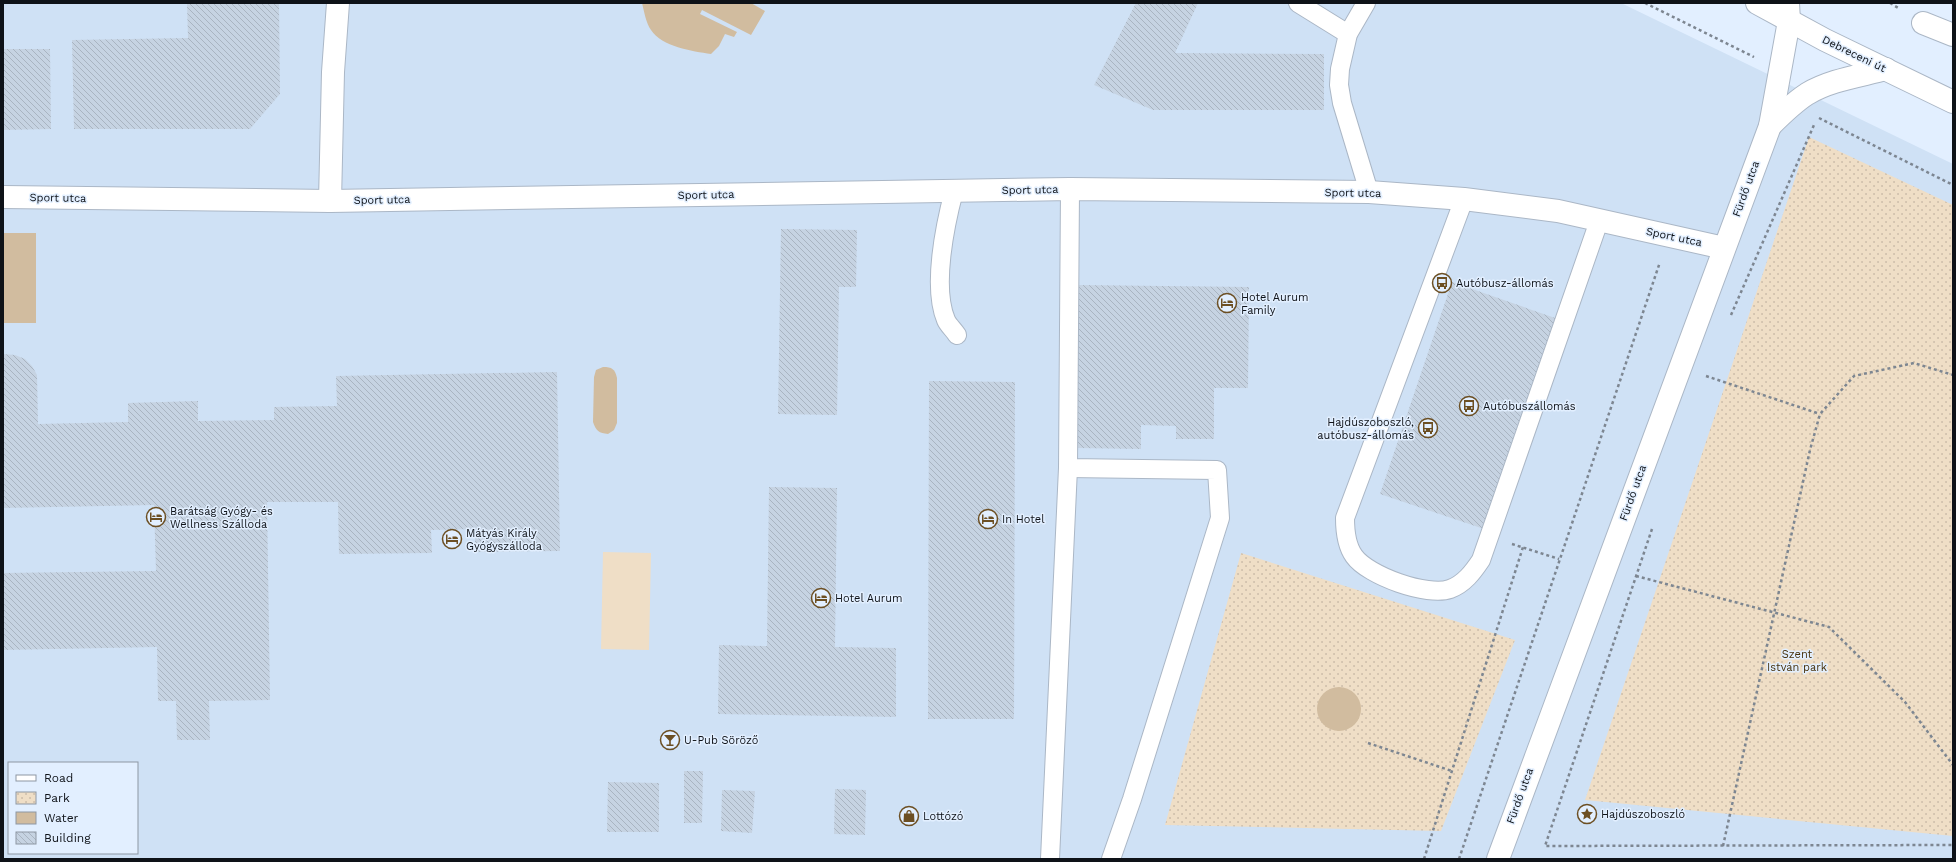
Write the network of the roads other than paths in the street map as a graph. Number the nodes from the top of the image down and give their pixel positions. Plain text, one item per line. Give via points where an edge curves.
1 (338, 3) edge
2 (1298, 3) edge
3 (1366, 3) edge
4 (1757, 3) edge
5 (1789, 12) edge
6 (1923, 23) dead end
7 (1348, 34) junction
8 (1953, 35) edge
9 (1886, 69) junction
10 (1953, 102) edge
11 (1770, 126) junction
12 (1070, 189) junction
13 (954, 191) junction
14 (1369, 192) junction
15 (3, 197) edge
16 (1464, 199) junction
17 (330, 200) junction
18 (1599, 221) junction
19 (1724, 248) junction
20 (957, 335) dead end
21 (1068, 468) junction
22 (1050, 859) edge
23 (1111, 859) edge
24 (1498, 859) edge

1 - 17 street via 333,72
2 - 7 lane
3 - 7 lane
4 - 5 street, Debreceni út
5 - 9 street, Debreceni út via 1825,40
5 - 11 street, Fürdő utca
6 - 8 street
7 - 14 lane via 1340,68 1339,86
9 - 10 street, Debreceni út
9 - 11 street, Fürdő utca via 1820,88 1787,109
11 - 19 street, Fürdő utca
12 - 13 street, Sport utca
12 - 14 street, Sport utca
12 - 21 lane
13 - 17 street, Sport utca
13 - 20 lane via 944,226 941,300 946,321
14 - 16 street, Sport utca
15 - 17 street, Sport utca
16 - 18 street, Sport utca via 1558,211
16 - 18 lane via 1345,518 1349,546 1354,557 1364,567 1378,575 1436,591 1449,590 1470,576 1481,560
18 - 19 street, Sport utca
19 - 24 street, Fürdő utca
21 - 22 lane
21 - 23 lane via 1217,470 1220,518

